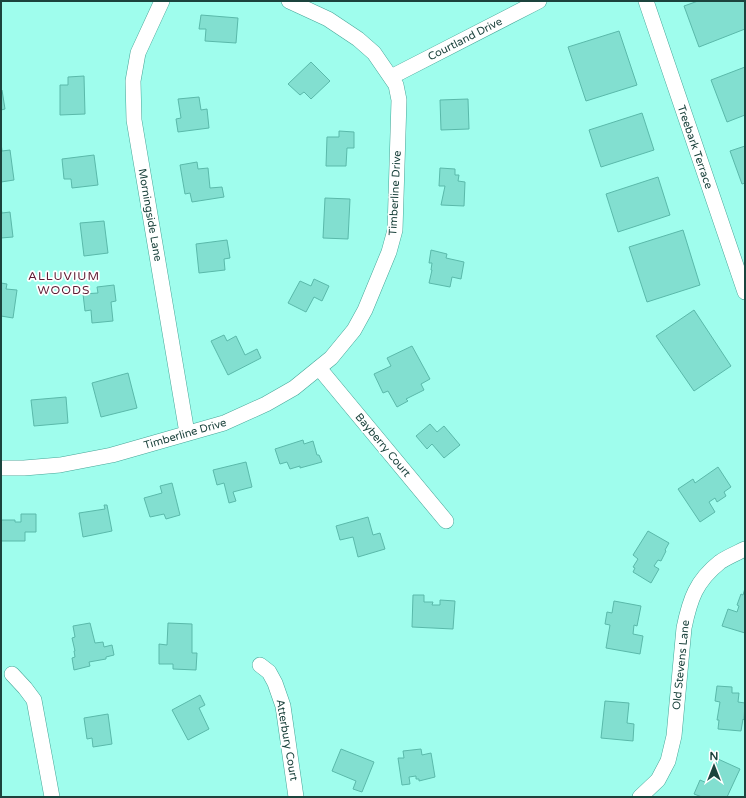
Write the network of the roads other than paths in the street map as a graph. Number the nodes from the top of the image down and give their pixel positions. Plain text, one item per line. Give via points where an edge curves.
1 (162, 1) edge
2 (289, 1) edge
3 (539, 1) edge
4 (646, 1) edge
5 (391, 77) junction
6 (745, 292) edge
7 (319, 368) junction
8 (187, 433) junction
9 (1, 468) edge
10 (446, 521) dead end
11 (745, 549) edge
12 (260, 665) dead end
13 (12, 674) dead end
14 (52, 797) edge
15 (296, 797) edge
16 (640, 797) edge

1 - 8 street, Morningside Lane via 138,53 133,81 134,120
2 - 5 street, Timberline Drive via 328,19 358,39 374,53
3 - 5 street, Courtland Drive
4 - 6 street, Treebark Terrace
5 - 7 street, Timberline Drive via 396,85 399,100 395,230 389,252 354,330 331,358
7 - 8 street, Timberline Drive via 294,388 266,404 224,423
7 - 10 street, Bayberry Court
8 - 9 street, Timberline Drive via 112,455 60,465
11 - 16 street, Old Stevens Lane via 721,561 695,590 684,628 674,736 668,761 658,780
12 - 15 street, Atterbury Court via 269,672 283,706
13 - 14 street via 34,700

